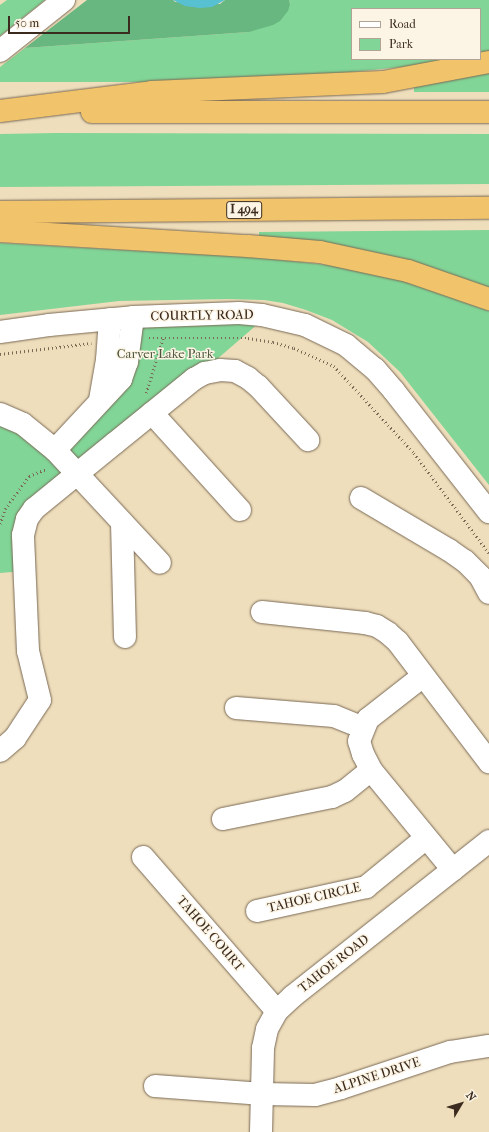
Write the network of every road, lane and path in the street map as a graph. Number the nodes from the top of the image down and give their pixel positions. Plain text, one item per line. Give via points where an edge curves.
1 (64, 0) edge
2 (0, 51) edge
3 (489, 62) edge
4 (0, 112) edge
5 (489, 112) edge
6 (489, 208) edge
7 (0, 212) edge
8 (0, 231) edge
9 (489, 299) edge
10 (133, 317) junction
11 (110, 319) junction
12 (0, 332) edge
13 (100, 400) junction
14 (152, 413) junction
15 (0, 414) edge
16 (308, 440) dead end
17 (55, 450) junction
18 (78, 474) junction
19 (361, 498) dead end
20 (240, 510) dead end
21 (489, 512) edge
22 (122, 522) junction
23 (160, 563) dead end
24 (486, 579) edge
25 (262, 612) dead end
26 (125, 637) dead end
27 (423, 676) junction
28 (236, 708) dead end
29 (363, 728) junction
30 (8, 745) edge
31 (489, 762) edge
32 (371, 770) junction
33 (223, 819) dead end
34 (426, 838) junction
35 (489, 841) edge
36 (143, 856) dead end
37 (453, 870) junction
38 (257, 911) dead end
39 (277, 1011) junction
40 (489, 1046) edge
41 (155, 1086) dead end
42 (263, 1094) junction
43 (261, 1132) edge

1 - 2 street
3 - 4 highway via 383,82 152,92
4 - 5 highway
6 - 7 highway, I 494
8 - 9 highway via 320,252 408,270
10 - 11 street, COURTLY ROAD
10 - 13 street via 127,362 121,379
10 - 21 street, COURTLY ROAD via 262,315 328,335 346,345 375,369
11 - 12 street, COURTLY ROAD
11 - 13 street via 107,360
13 - 17 street
14 - 16 street via 206,373 220,370 235,371 258,386
14 - 18 street
14 - 20 street
15 - 17 street via 23,424
17 - 18 street
18 - 22 street
18 - 30 street via 34,509 27,519 23,535 28,651 40,700
19 - 24 street via 449,550
22 - 23 street
22 - 26 street
25 - 27 street via 377,626 398,642
27 - 29 street via 375,712
27 - 31 street
28 - 29 street via 334,716
29 - 32 street via 360,741
32 - 33 street via 345,791 332,797
32 - 34 street
34 - 37 street
34 - 38 street, TAHOE CIRCLE via 366,887
35 - 37 street, TAHOE ROAD
36 - 39 street, TAHOE COURT
37 - 39 street, TAHOE ROAD
39 - 42 street, TAHOE ROAD via 268,1029 263,1048
40 - 42 street, ALPINE DRIVE via 450,1052 315,1095
41 - 42 street, ALPINE DRIVE
42 - 43 street, TAHOE ROAD

